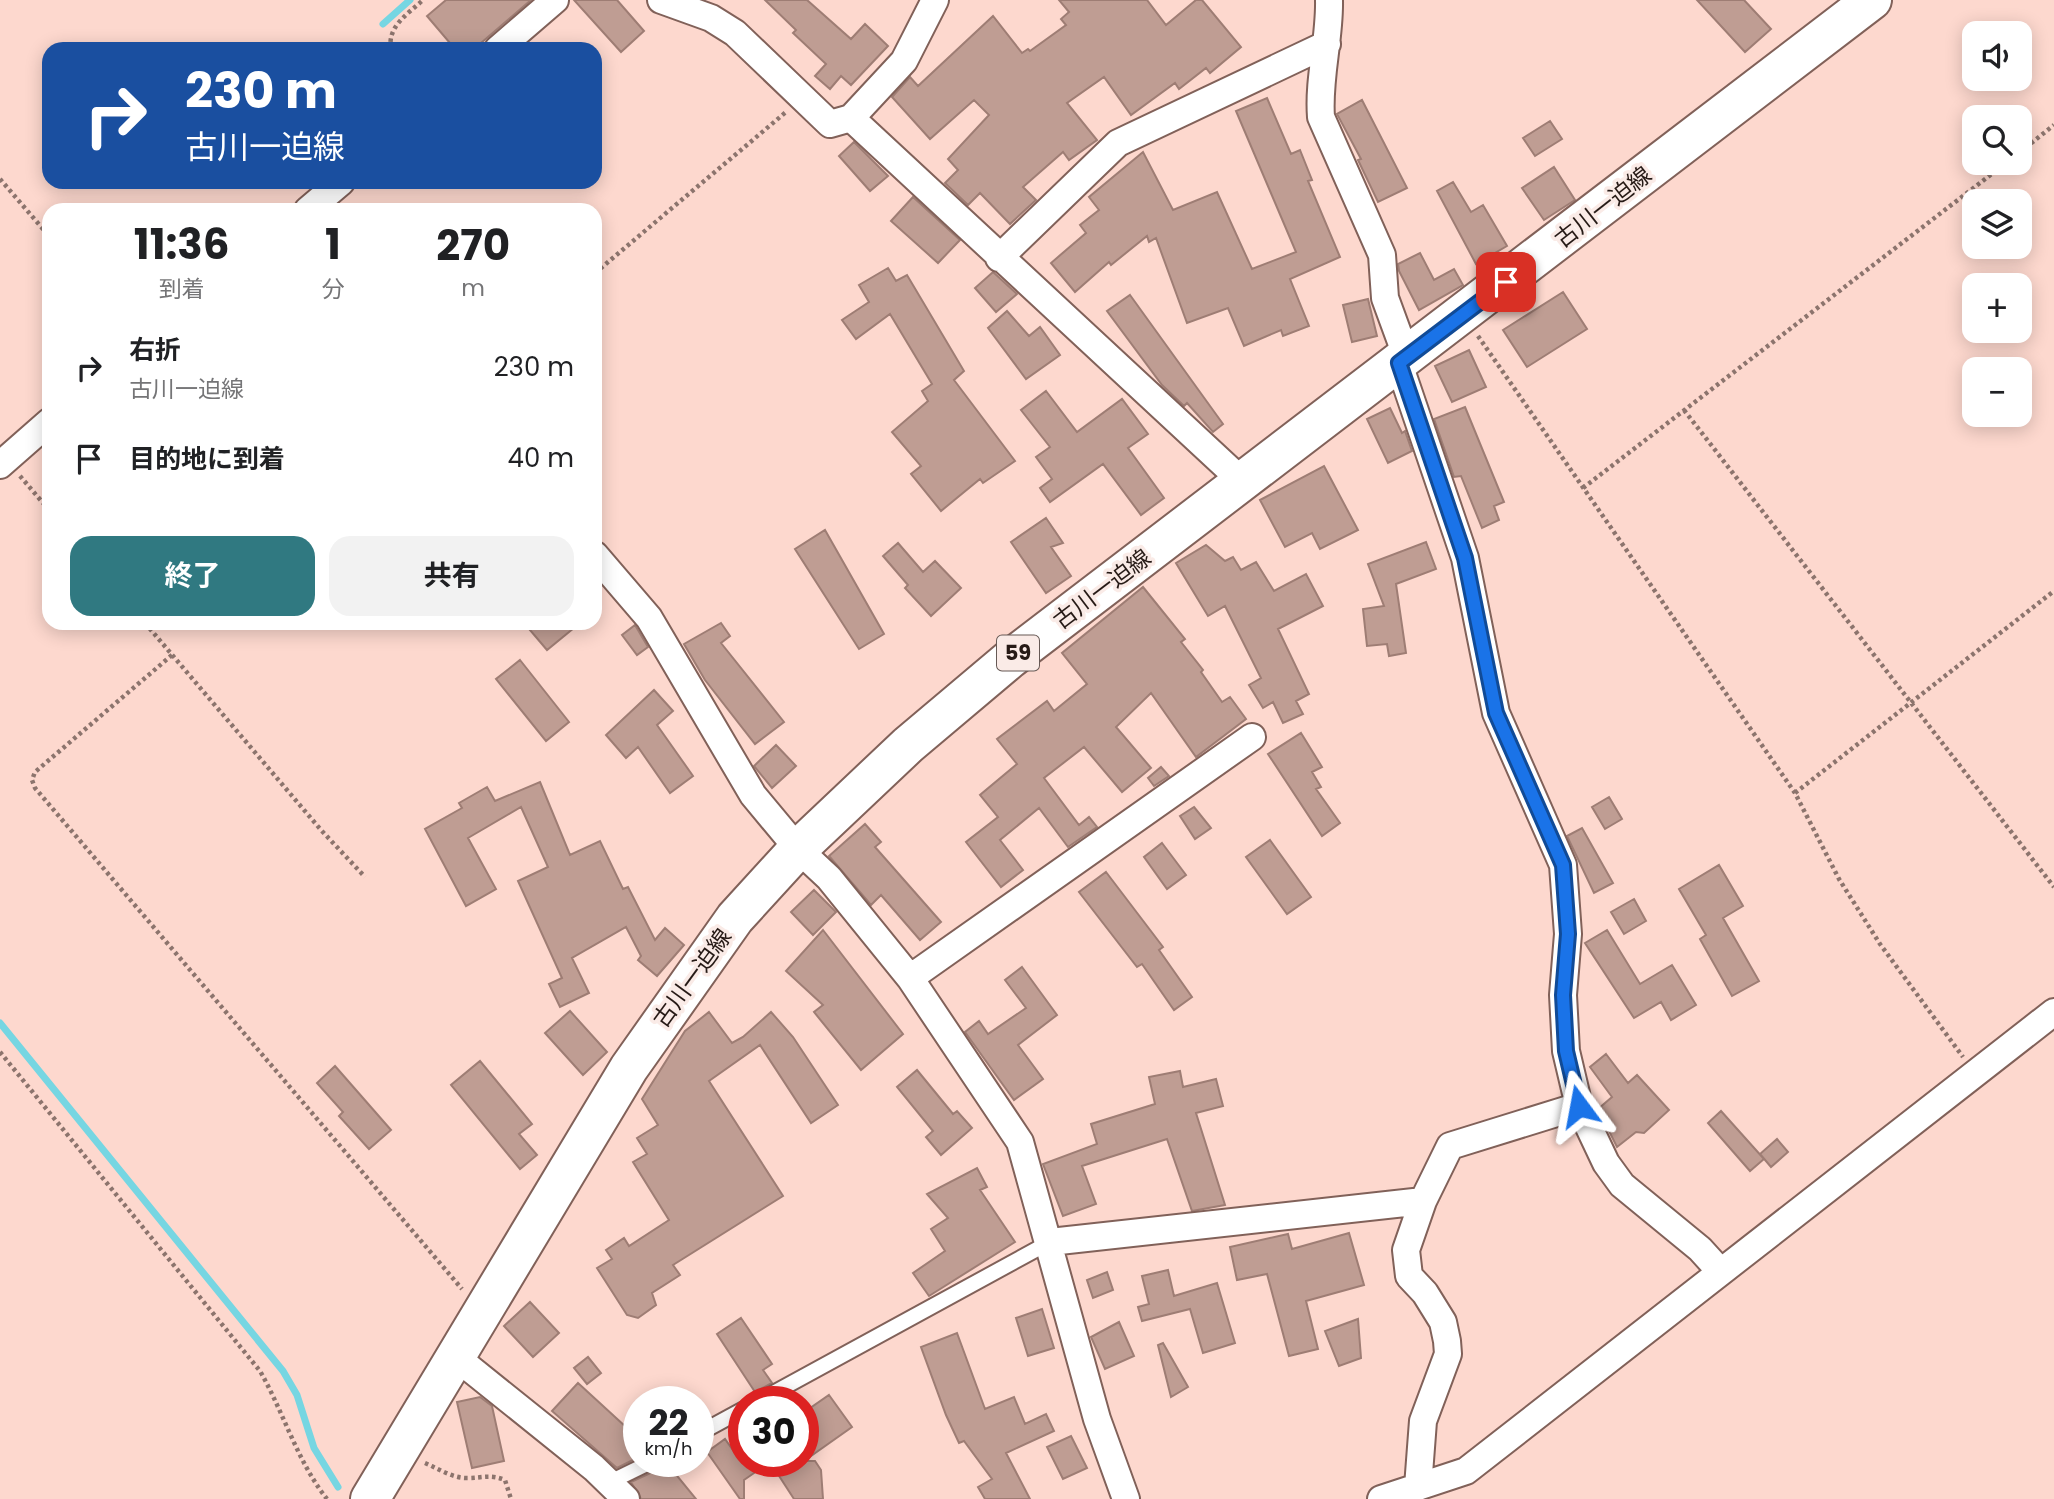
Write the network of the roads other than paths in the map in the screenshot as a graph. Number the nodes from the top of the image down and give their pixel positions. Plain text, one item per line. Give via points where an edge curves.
1 (555, 0) edge
2 (661, 0) edge
3 (935, 0) edge
4 (1329, 0) edge
5 (1872, 0) edge
6 (506, 42) edge
7 (1327, 44) junction
8 (851, 117) junction
9 (333, 189) edge
10 (316, 203) edge
11 (999, 258) junction
12 (1403, 361) junction
13 (42, 428) edge
14 (3, 462) edge
15 (1243, 482) junction
16 (602, 563) edge
17 (1252, 737) dead end
18 (798, 849) junction
19 (910, 978) junction
20 (2054, 1012) edge
21 (1579, 1106) junction
22 (1423, 1201) junction
23 (1050, 1242) junction
24 (1720, 1272) junction
25 (457, 1357) junction
26 (786, 1386) edge
27 (634, 1477) edge
28 (1419, 1487) junction
29 (617, 1491) edge
30 (370, 1499) edge
31 (1126, 1499) edge
32 (1381, 1499) edge

1 - 6 street
2 - 8 street via 711,18 735,33 830,124
3 - 8 street via 904,61
4 - 7 street
5 - 12 main road, 古川一迫線 / 59
7 - 11 street via 1118,143
7 - 12 street via 1321,117 1382,255 1385,298
8 - 11 street
9 - 10 street
11 - 15 street
12 - 15 main road, 古川一迫線 / 59
12 - 21 street via 1465,558 1496,713 1563,865 1568,914 1563,995 1566,1051
13 - 14 street
15 - 18 main road, 古川一迫線 / 59 via 1010,659 908,745
16 - 18 street via 649,618 753,795
17 - 19 street
18 - 19 street via 829,878
18 - 25 main road, 古川一迫線 / 59 via 735,918 629,1068
19 - 23 street via 1020,1142
20 - 24 street
21 - 22 street via 1450,1146
21 - 24 street via 1606,1163 1622,1185 1700,1249
22 - 23 street
22 - 28 street via 1405,1250 1409,1276 1426,1293 1443,1322 1448,1354 1423,1421
23 - 26 lane
23 - 31 street via 1097,1419
24 - 28 street via 1466,1471
25 - 29 street
25 - 30 main road, 古川一迫線 / 59
27 - 29 lane
28 - 32 street

